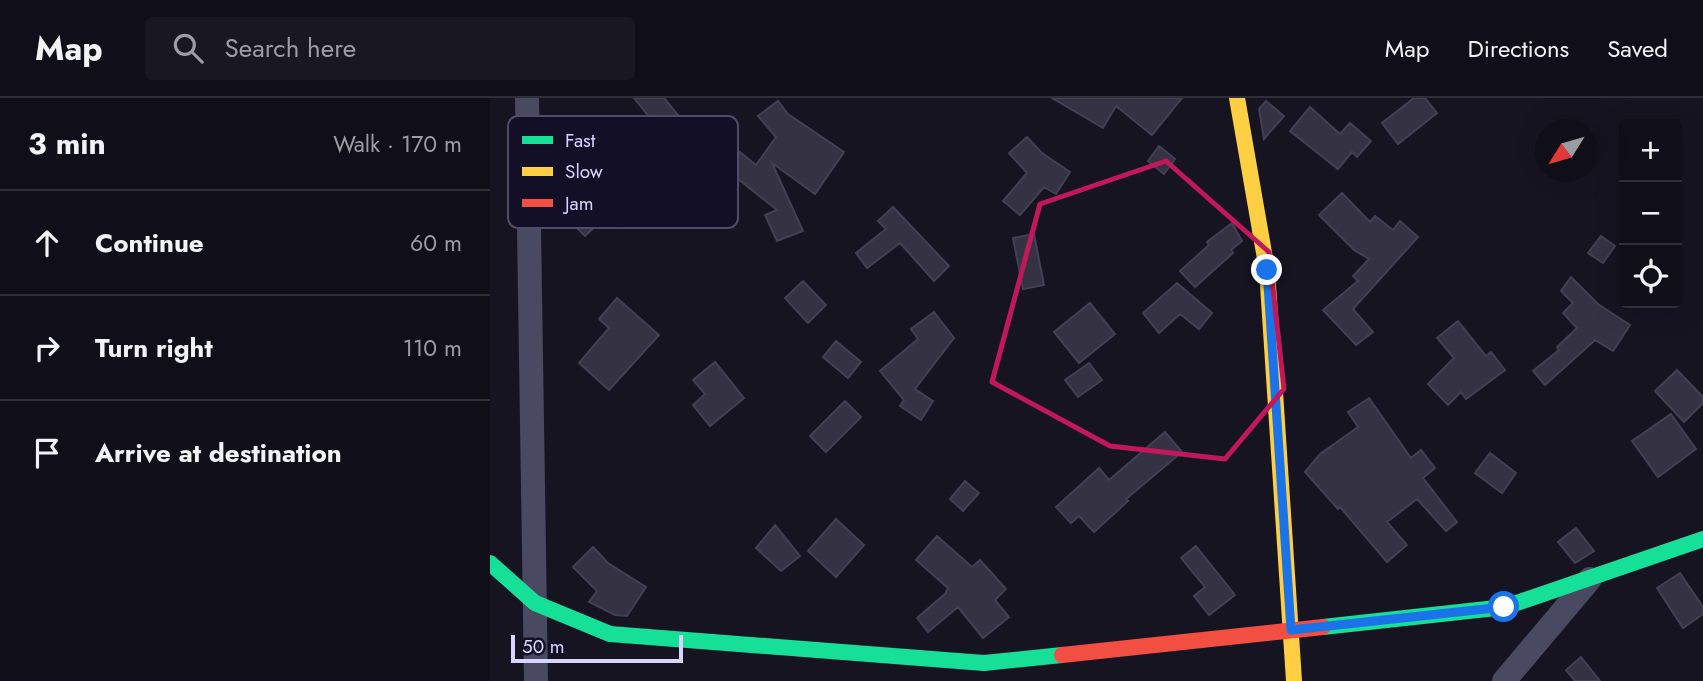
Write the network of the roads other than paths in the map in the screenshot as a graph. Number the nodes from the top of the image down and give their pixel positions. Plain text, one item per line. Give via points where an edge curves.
1 (527, 98) edge
2 (1237, 98) edge
3 (527, 116) edge
4 (529, 228) edge
5 (1703, 539) edge
6 (490, 563) edge
7 (1590, 579) junction
8 (535, 603) junction
9 (1291, 630) junction
10 (536, 681) edge
11 (1294, 681) edge
12 (1504, 681) edge

1 - 3 street
2 - 9 street via 1267,270
4 - 8 street
5 - 7 street
6 - 8 street
7 - 9 street via 1504,607
7 - 12 street
8 - 9 street via 610,634 985,663
8 - 10 street
9 - 11 street

